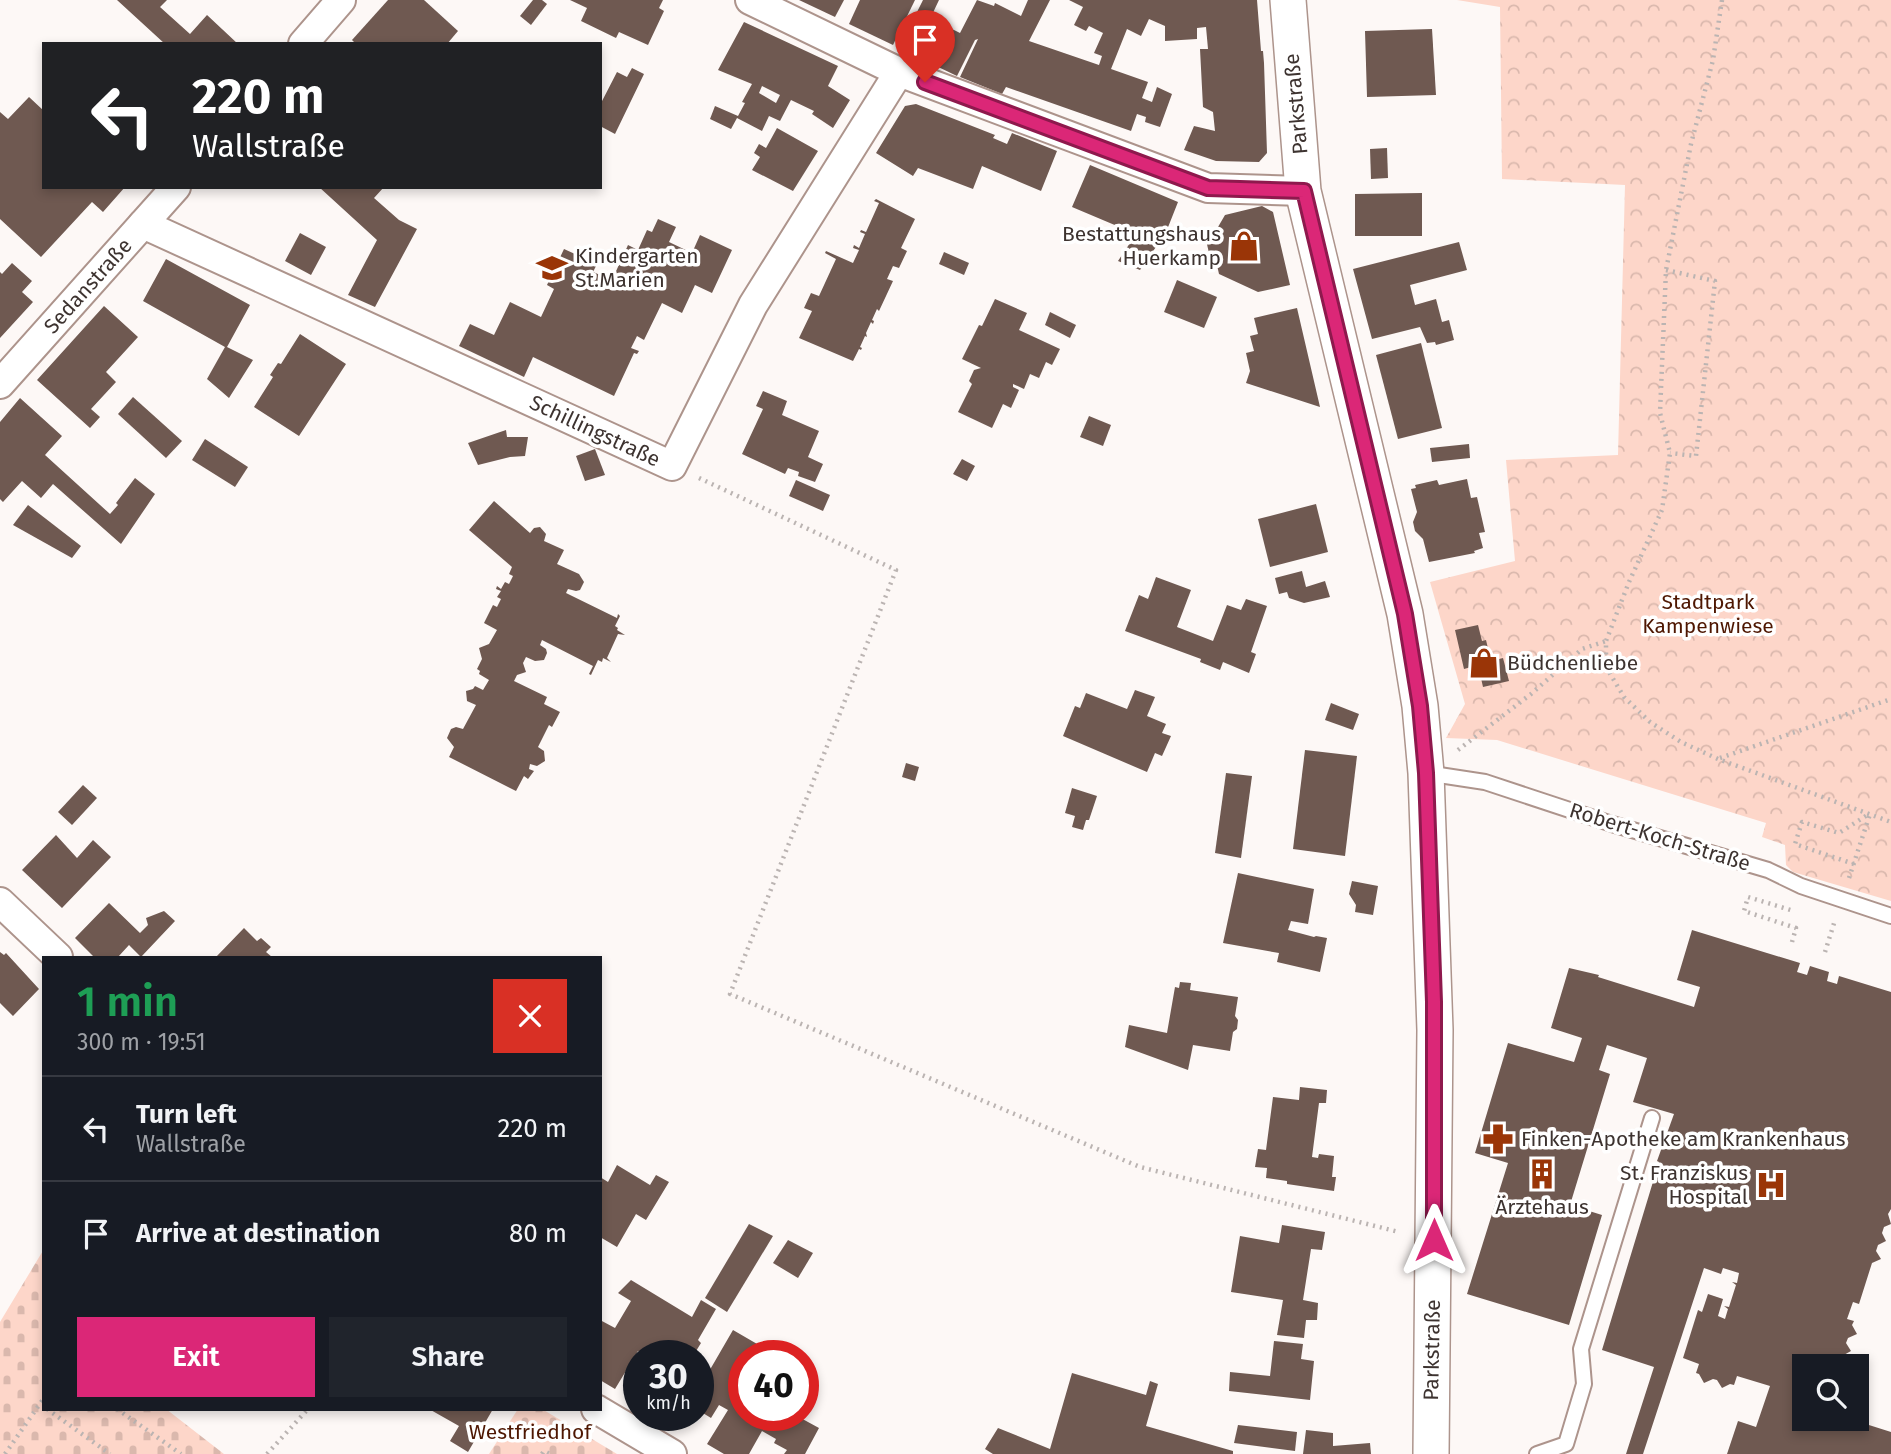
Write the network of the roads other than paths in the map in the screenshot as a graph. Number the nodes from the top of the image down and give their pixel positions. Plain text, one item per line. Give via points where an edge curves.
1 (341, 0) edge
2 (750, 0) edge
3 (1288, 0) edge
4 (305, 42) edge
5 (899, 72) junction
6 (174, 189) edge
7 (1304, 191) junction
8 (144, 224) junction
9 (0, 384) edge
10 (1426, 773) junction
11 (0, 902) edge
12 (1891, 916) edge
13 (57, 956) edge
14 (1652, 1118) dead end
15 (599, 1411) edge
16 (672, 1454) edge
17 (1431, 1454) edge
18 (1537, 1454) edge

1 - 4 street
2 - 5 street
3 - 7 street, Parkstraße
5 - 7 street via 1208,188
5 - 8 street, Schillingstraße via 753,304 672,466
6 - 8 street, Sedanstraße
7 - 10 street, Parkstraße via 1405,614
8 - 9 street, Sedanstraße
10 - 12 lane, Robert-Koch-Straße via 1485,782 1768,870
10 - 17 street, Parkstraße via 1435,1030
11 - 13 street
14 - 18 lane via 1581,1349 1584,1384 1566,1444
15 - 16 street

